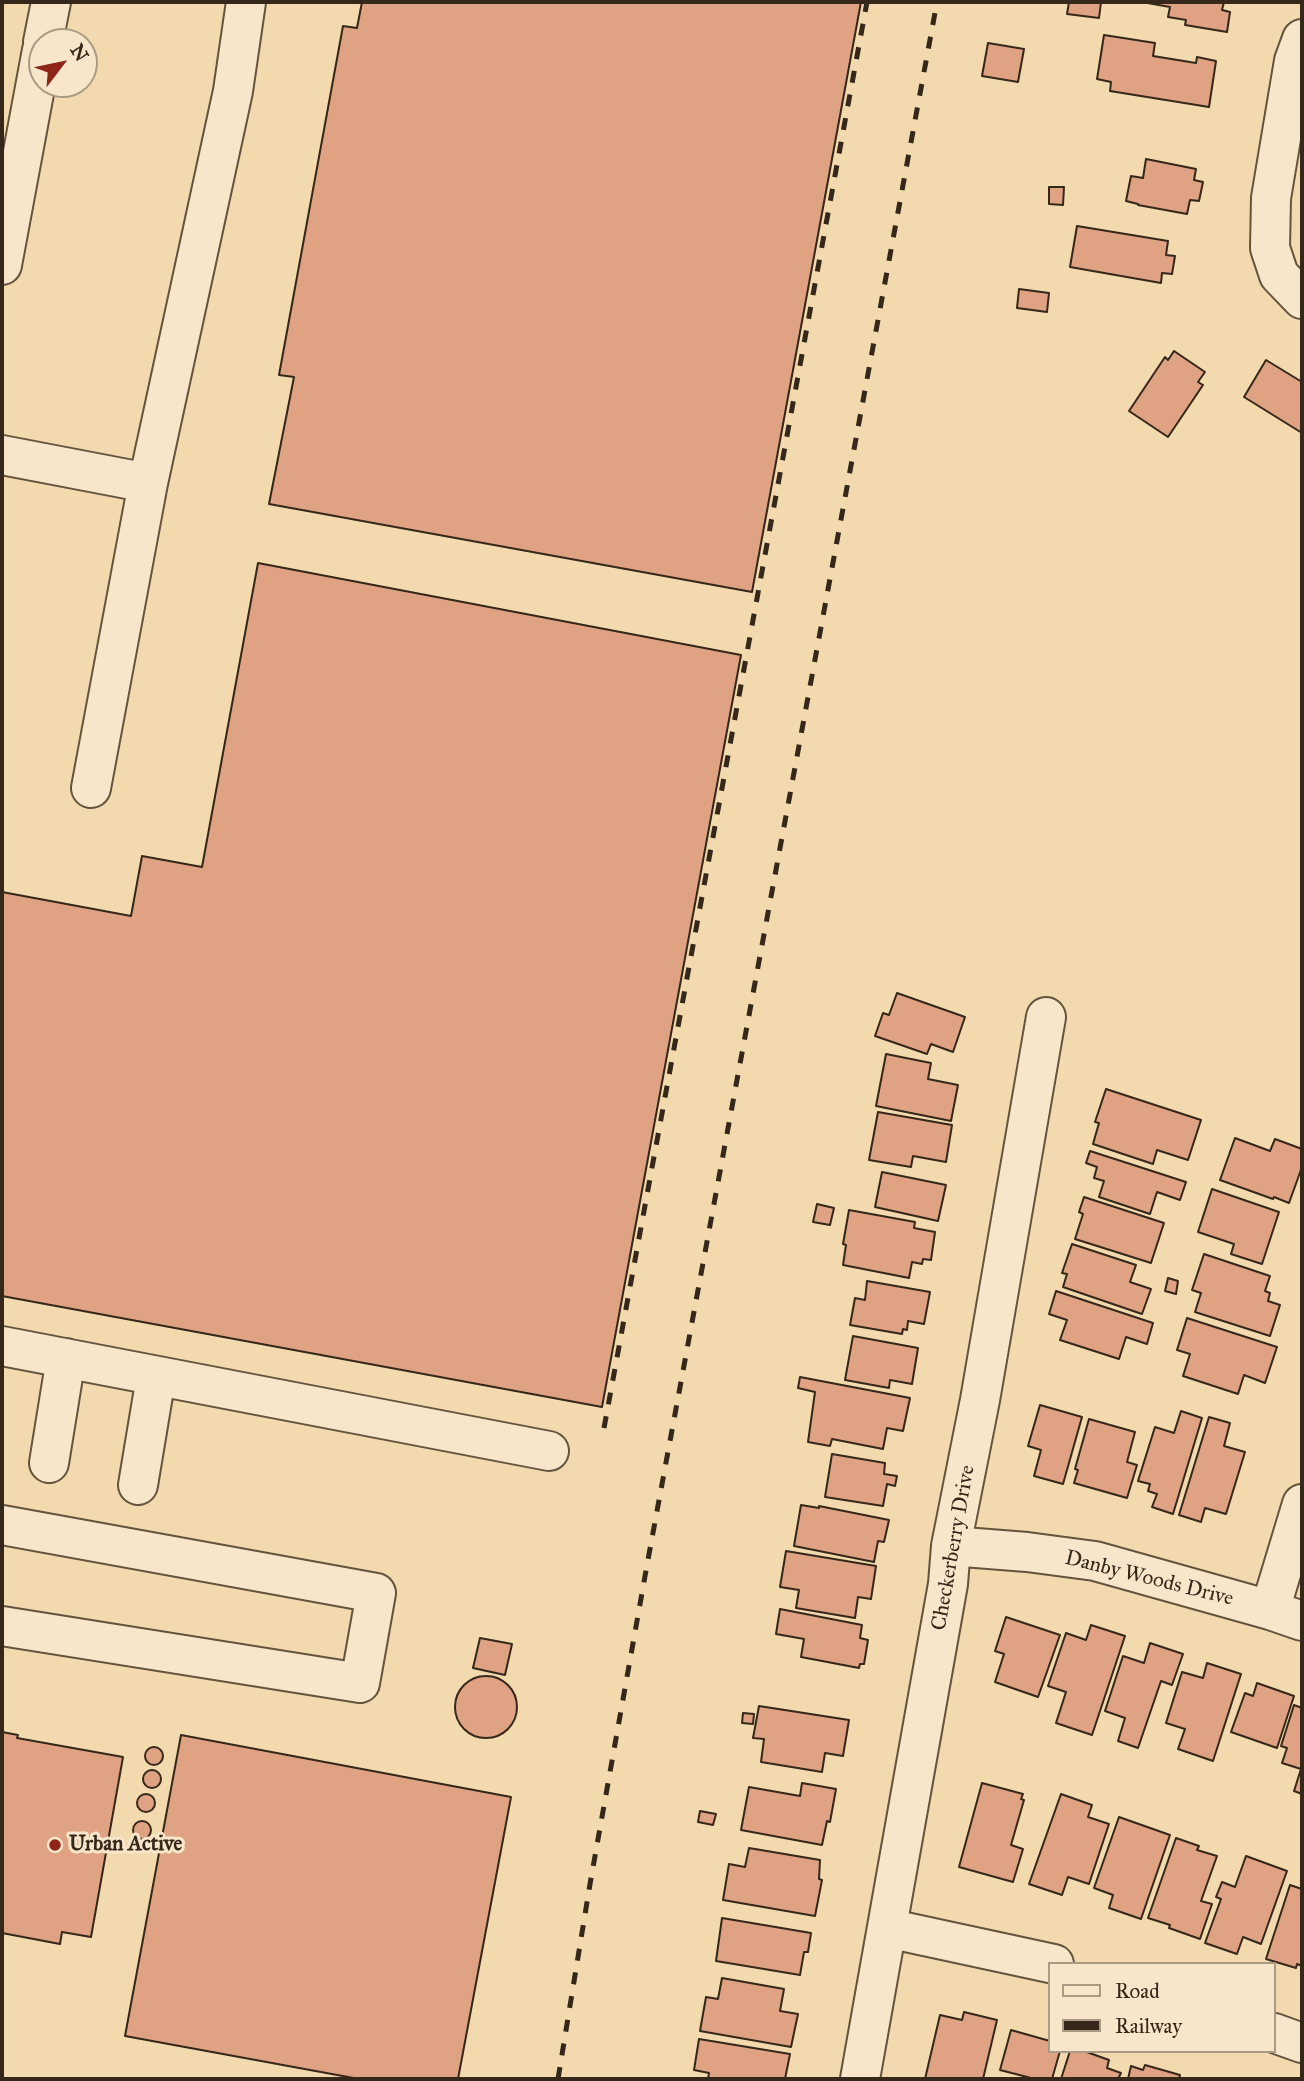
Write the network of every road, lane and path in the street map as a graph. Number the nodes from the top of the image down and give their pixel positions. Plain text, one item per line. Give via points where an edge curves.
1 (51, 2) edge
2 (246, 2) edge
3 (46, 28) edge
4 (1302, 39) edge
5 (33, 98) edge
6 (3, 257) edge
7 (1302, 299) edge
8 (2, 455) edge
9 (148, 483) junction
10 (91, 788) dead end
11 (1046, 1017) dead end
12 (2, 1346) edge
13 (66, 1358) junction
14 (156, 1377) junction
15 (549, 1451) dead end
16 (48, 1463) dead end
17 (138, 1485) dead end
18 (1302, 1504) edge
19 (2, 1525) edge
20 (951, 1546) junction
21 (1286, 1615) edge
22 (2, 1626) edge
23 (887, 1928) junction
24 (1048, 1963) edge
25 (1276, 2034) edge
26 (1302, 2043) edge
27 (860, 2079) edge

1 - 3 street
2 - 9 street via 233,91
4 - 7 street via 1294,61 1271,198 1270,248 1279,275
5 - 6 street
8 - 9 street
9 - 10 street
11 - 20 street, Checkerberry Drive
12 - 13 street
13 - 14 street
13 - 16 street
14 - 15 street
14 - 17 street
18 - 21 street
19 - 22 street via 376,1593 360,1683
20 - 21 street, Danby Woods Drive via 1095,1561
20 - 23 street, Checkerberry Drive
23 - 24 street
23 - 27 street, Checkerberry Drive
25 - 26 street

